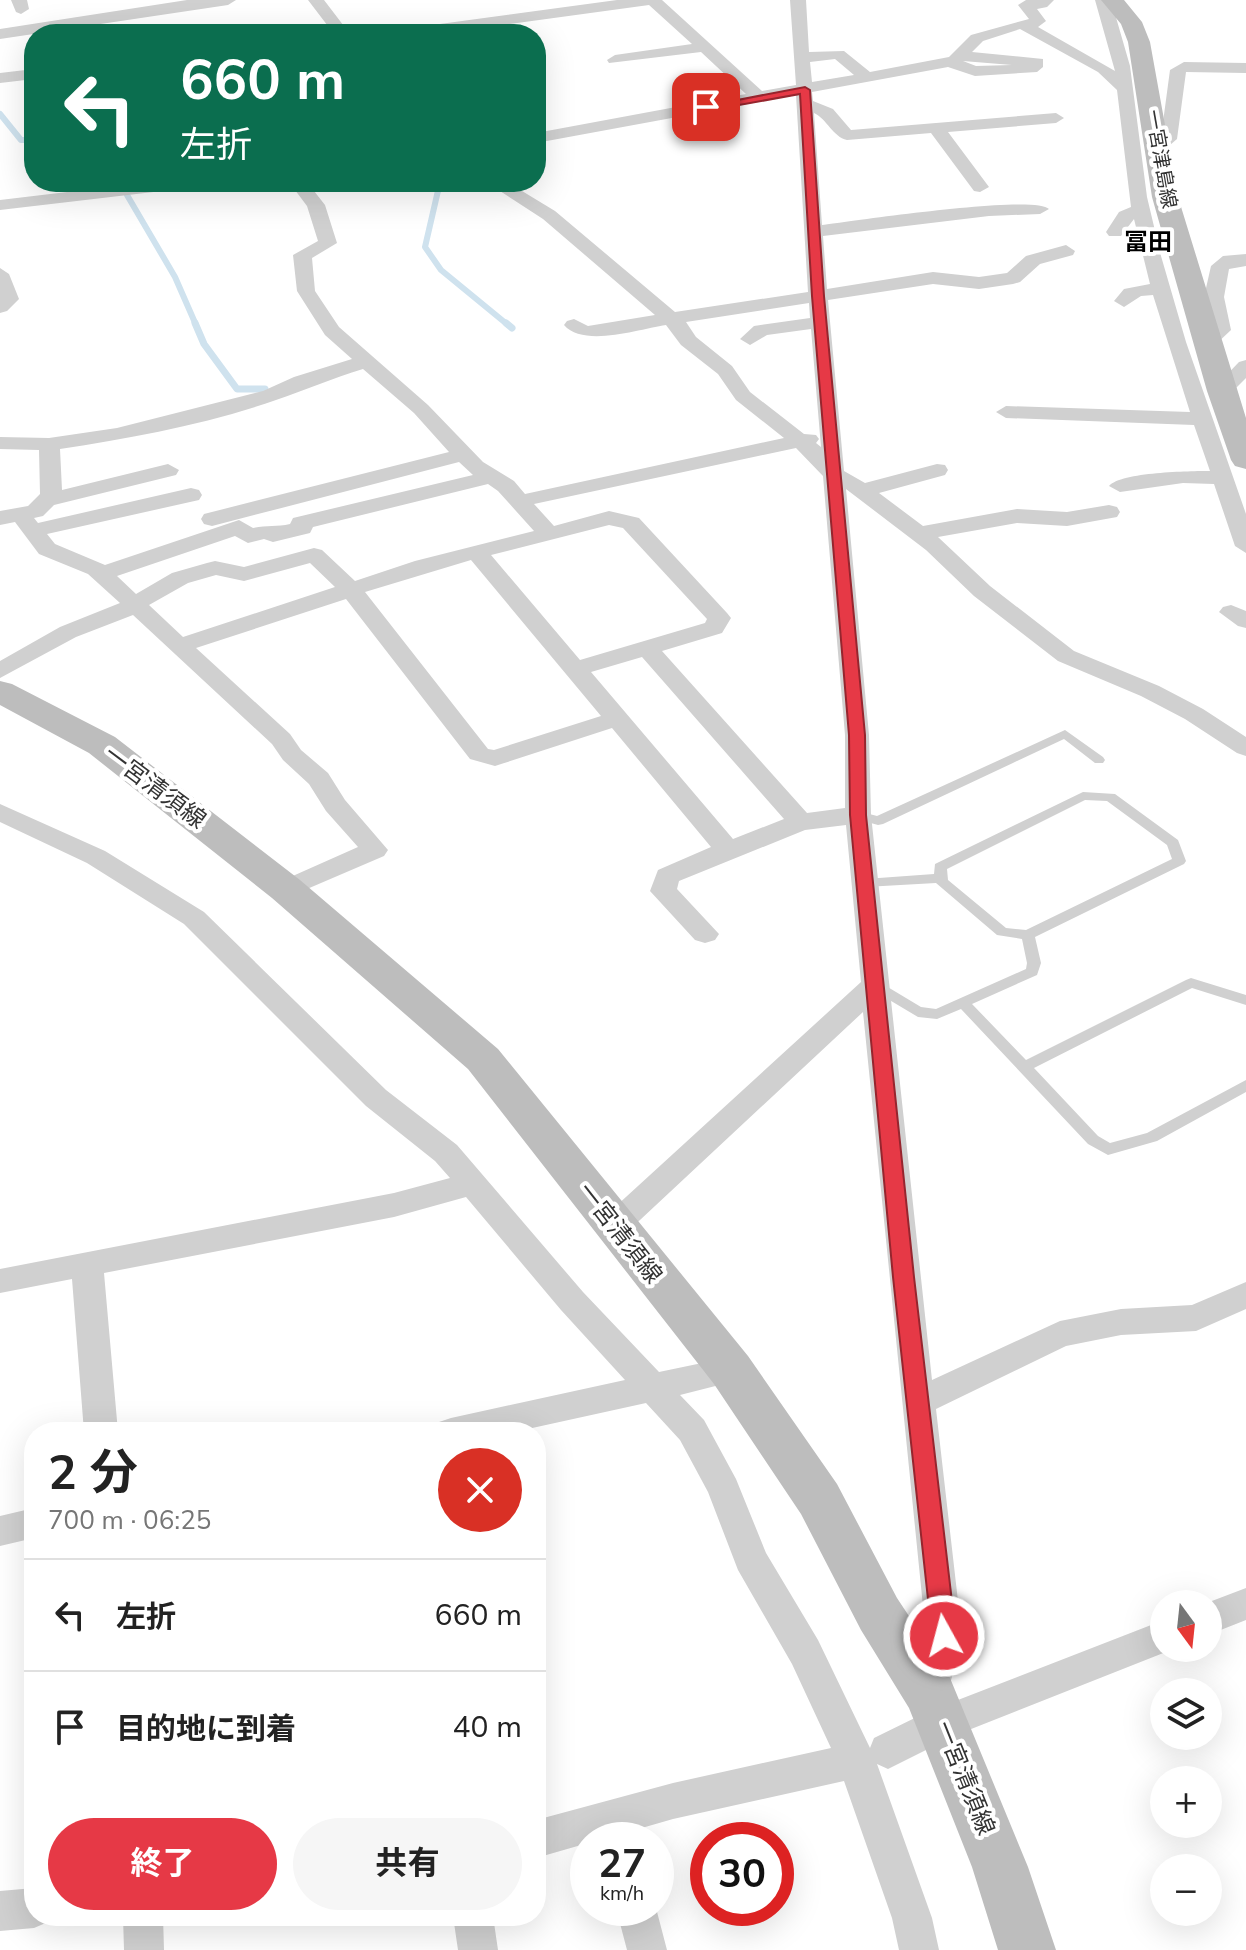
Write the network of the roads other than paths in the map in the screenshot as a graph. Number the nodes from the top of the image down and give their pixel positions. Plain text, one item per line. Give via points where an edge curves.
1 (228, 0) edge
2 (316, 0) edge
3 (652, 0) edge
4 (798, 0) edge
5 (1046, 0) edge
6 (1103, 0) edge
7 (1112, 0) edge
8 (61, 24) edge
9 (334, 24) edge
10 (476, 24) edge
11 (1027, 26) junction
12 (24, 30) edge
13 (0, 34) edge
14 (705, 47) junction
15 (803, 58) junction
16 (954, 59) junction
17 (615, 60) dead end
18 (1246, 68) edge
19 (24, 75) edge
20 (0, 78) edge
21 (868, 78) junction
22 (1123, 86) junction
23 (805, 97) junction
24 (760, 98) junction
25 (1056, 118) dead end
26 (936, 128) junction
27 (546, 136) edge
28 (1157, 147) junction
29 (980, 187) dead end
30 (111, 192) edge
31 (306, 192) edge
32 (511, 192) edge
33 (0, 205) edge
34 (1040, 209) dead end
35 (1141, 209) junction
36 (816, 231) junction
37 (1115, 232) dead end
38 (1066, 251) dead end
39 (1246, 260) edge
40 (0, 274) edge
41 (1162, 290) junction
42 (1124, 301) dead end
43 (0, 307) edge
44 (820, 309) junction
45 (665, 317) junction
46 (574, 325) dead end
47 (750, 339) dead end
48 (1207, 342) junction
49 (364, 362) junction
50 (1246, 366) edge
51 (1222, 391) junction
52 (1006, 412) dead end
53 (1203, 424) junction
54 (1167, 429) dead end
55 (830, 435) junction
56 (800, 442) junction
57 (0, 443) edge
58 (49, 444) junction
59 (463, 455) junction
60 (1246, 460) edge
61 (168, 470) dead end
62 (937, 470) dead end
63 (834, 475) junction
64 (492, 477) junction
65 (1221, 478) junction
66 (1120, 486) dead end
67 (862, 491) junction
68 (191, 495) dead end
69 (48, 500) junction
70 (520, 501) junction
71 (1109, 512) dead end
72 (18, 521) edge
73 (177, 528) dead end
74 (549, 534) junction
75 (918, 534) junction
76 (1246, 546) edge
77 (477, 553) junction
78 (99, 574) junction
79 (351, 590) junction
80 (135, 605) junction
81 (178, 646) junction
82 (647, 648) junction
83 (576, 669) junction
84 (0, 671) edge
85 (0, 691) edge
86 (616, 719) junction
87 (1246, 748) edge
88 (1099, 760) dead end
89 (0, 812) edge
90 (858, 815) junction
91 (801, 822) junction
92 (728, 850) junction
93 (941, 878) junction
94 (865, 883) junction
95 (286, 889) junction
96 (705, 934) dead end
97 (1028, 935) junction
98 (875, 985) junction
99 (1246, 1000) edge
100 (964, 1004) junction
101 (1024, 1067) junction
102 (1246, 1085) edge
103 (470, 1181) junction
104 (614, 1226) junction
105 (87, 1264) junction
106 (0, 1281) edge
107 (1246, 1295) edge
108 (1210, 1311) junction
109 (1246, 1321) edge
110 (731, 1370) junction
111 (655, 1388) junction
112 (918, 1402) junction
113 (100, 1422) edge
114 (497, 1422) edge
115 (24, 1525) edge
116 (0, 1531) edge
117 (1150, 1641) edge
118 (937, 1709) junction
119 (872, 1756) junction
120 (640, 1822) edge
121 (570, 1835) edge
122 (546, 1838) edge
123 (24, 1909) edge
124 (0, 1911) edge
125 (143, 1926) edge
126 (474, 1926) edge
127 (641, 1926) edge
128 (144, 1950) edge
129 (478, 1950) edge
130 (647, 1950) edge
131 (919, 1950) edge
132 (1027, 1950) edge

1 - 8 street
2 - 9 street
3 - 10 street
3 - 14 street
4 - 15 street
5 - 11 street via 1026,5 1038,21
6 - 22 street
7 - 28 main road, 一宮津島線 via 1131,22 1139,42
11 - 16 street via 990,27
11 - 22 street via 1104,69
12 - 13 street
14 - 17 street
14 - 24 street
15 - 21 street via 838,54
15 - 23 street
16 - 16 street via 1037,62 1031,69 976,74
16 - 21 street
18 - 28 street via 1178,70 1169,139
19 - 20 street
21 - 23 street
22 - 35 street
23 - 24 street
23 - 26 street via 847,135
23 - 36 street
24 - 27 street
25 - 26 street
26 - 29 street
28 - 48 main road, 一宮津島線 via 1165,197
30 - 33 street
31 - 49 street via 316,205 328,243 302,255 306,291 332,331
32 - 45 street via 549,215
34 - 36 street
35 - 37 street via 1125,216
35 - 41 street
36 - 44 street
38 - 44 street via 1033,260 1013,278 979,283 933,278
39 - 48 street via 1220,266 1214,297 1221,330
40 - 43 street via 9,299
41 - 42 street via 1134,290
41 - 53 street
44 - 45 street
44 - 47 street
44 - 55 street
45 - 46 street via 585,332
45 - 56 street via 725,370 743,396
48 - 51 main road, 一宮津島線
49 - 58 street via 197,415
49 - 59 street via 421,409
50 - 51 street
51 - 60 main road, 一宮津島線
52 - 53 street
53 - 54 street
53 - 65 street
55 - 56 street
55 - 63 street
56 - 63 street
56 - 70 street
57 - 58 street
58 - 69 street
59 - 64 street
59 - 73 street
61 - 69 street
62 - 67 street
63 - 67 street
63 - 90 street via 857,735
64 - 70 street
64 - 78 street via 301,523 302,528 273,535 268,531 248,536 239,527
65 - 66 street
65 - 76 street
67 - 75 street
68 - 72 street
69 - 72 street
70 - 74 street
71 - 75 street via 1067,519 1017,516
72 - 78 street via 47,549 81,560
74 - 77 street
74 - 82 street via 609,518 631,523 719,618 714,628
75 - 87 street via 1066,656 1150,691
77 - 79 street
77 - 83 street
78 - 80 street
79 - 80 street via 314,555 244,574 205,569
79 - 81 street
79 - 86 street via 479,754 495,758
80 - 81 street
80 - 84 street via 68,632
81 - 95 street via 281,739 375,850
82 - 83 street
82 - 91 street
83 - 86 street
85 - 95 main road, 一宮清須線 via 102,745
86 - 92 street
88 - 90 lane via 1065,734 878,821
89 - 103 street via 96,857 194,918 376,1098 446,1153
90 - 91 street
90 - 94 street
91 - 92 street
92 - 96 street via 667,876 663,891
93 - 94 lane
93 - 97 lane via 1002,932
93 - 97 lane via 940,867 1083,796 1110,797 1173,843 1179,861
94 - 98 street
95 - 104 main road, 一宮清須線 via 483,1059
97 - 100 lane via 1032,972
98 - 100 lane via 918,1012 937,1014
98 - 104 street
98 - 112 street
99 - 101 lane via 1191,983
100 - 101 lane
101 - 102 lane via 1093,1140 1108,1149 1152,1137
103 - 105 street via 394,1205
103 - 111 street
104 - 110 main road, 一宮清須線
105 - 106 street
105 - 113 street
107 - 108 street
108 - 109 street
108 - 112 street via 1196,1318 1121,1322 1060,1334
110 - 111 street
110 - 118 main road, 一宮清須線 via 819,1499 879,1614
111 - 114 street
111 - 119 street via 692,1430 724,1489 751,1559
112 - 118 street via 944,1636
115 - 116 street
117 - 118 street
118 - 119 street
118 - 132 main road, 一宮清須線
119 - 120 street
119 - 131 street
121 - 122 street
123 - 124 street
125 - 128 street
126 - 129 street
127 - 130 street

